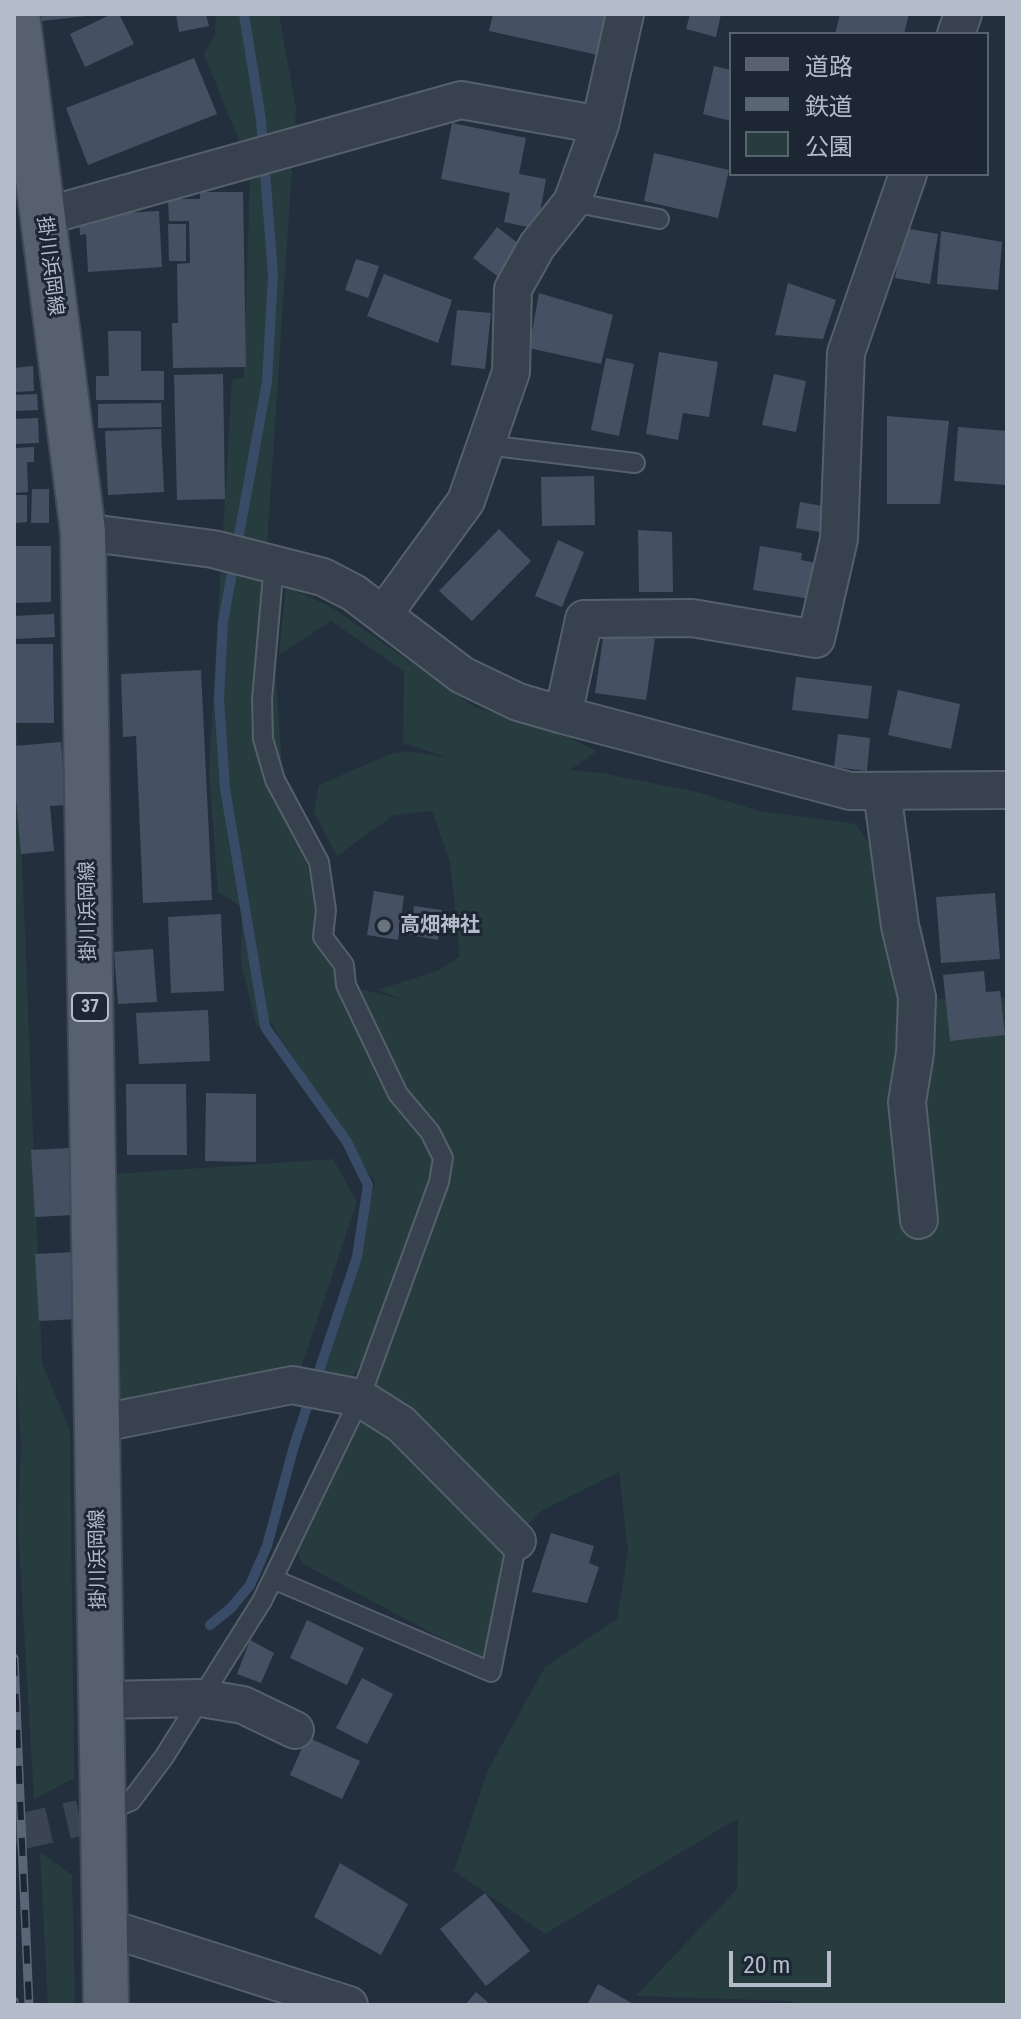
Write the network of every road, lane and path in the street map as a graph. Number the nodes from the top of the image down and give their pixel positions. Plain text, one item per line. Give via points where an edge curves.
1 (17, 14) edge
2 (625, 14) edge
3 (600, 125) junction
4 (907, 176) edge
5 (572, 202) junction
6 (42, 217) junction
7 (659, 219) dead end
8 (486, 445) junction
9 (635, 463) dead end
10 (83, 532) junction
11 (267, 562) junction
12 (383, 615) junction
13 (563, 715) junction
14 (1007, 790) edge
15 (882, 791) junction
16 (919, 1220) dead end
17 (330, 1392) junction
18 (97, 1424) junction
19 (517, 1541) joint
20 (273, 1579) junction
21 (201, 1698) junction
22 (101, 1700) junction
23 (295, 1730) dead end
24 (92, 1815) junction
25 (105, 1927) junction
26 (106, 2005) edge
27 (349, 2005) edge

1 - 6 main road, 掛川浜岡線 / 37
2 - 3 street
3 - 5 street
3 - 6 street via 461,100
4 - 13 street via 846,353 839,539 816,639 692,618 584,619
5 - 7 lane
5 - 8 street via 537,246 513,289 511,372
6 - 10 main road, 掛川浜岡線 / 37
8 - 9 lane
8 - 12 street via 466,501
10 - 11 street via 213,549
10 - 18 main road, 掛川浜岡線 / 37
11 - 12 street via 323,577
11 - 17 lane via 263,739 275,780 319,862 326,910 323,937 344,965 346,985 376,1054 443,1158 439,1182
12 - 13 street via 462,675 518,702
13 - 15 street via 850,791
14 - 15 street
15 - 16 street via 900,926 917,997 907,1102
17 - 18 street via 281,1387
17 - 19 street via 401,1424
17 - 20 lane
18 - 22 main road, 掛川浜岡線 / 37
19 - 20 lane via 491,1672
20 - 21 lane
21 - 22 street
21 - 23 street via 243,1705
21 - 24 lane via 131,1801
22 - 24 main road, 掛川浜岡線 / 37
24 - 25 main road, 掛川浜岡線 / 37
25 - 26 main road, 掛川浜岡線 / 37
25 - 27 street

